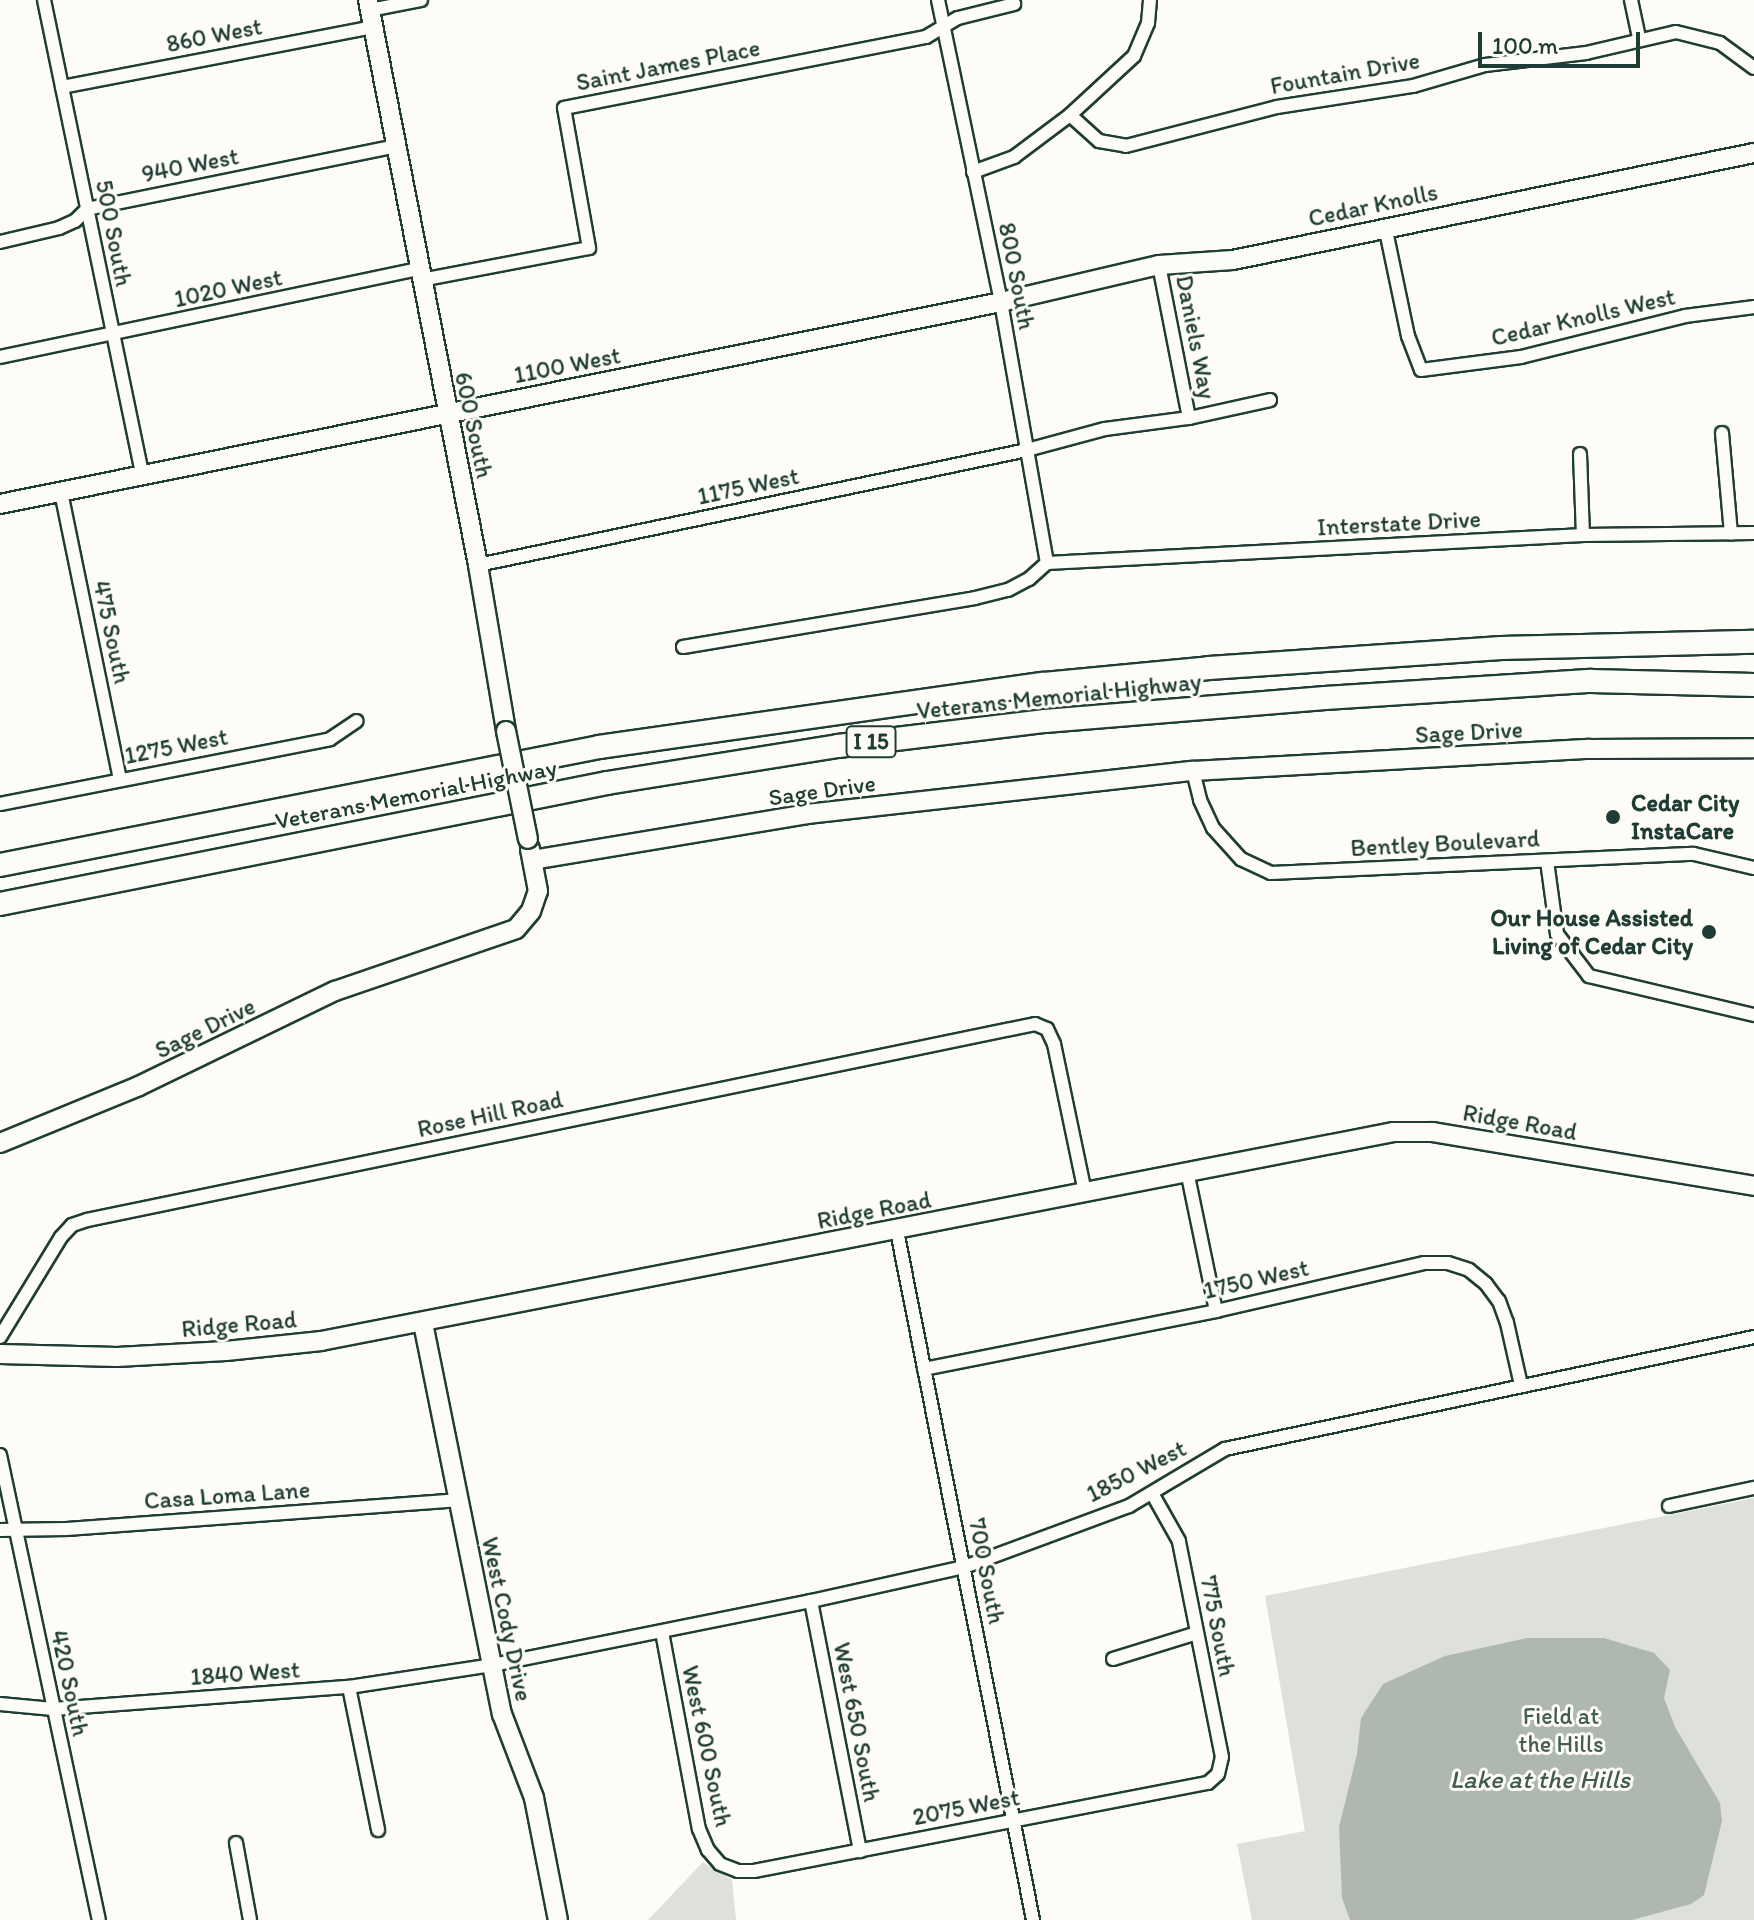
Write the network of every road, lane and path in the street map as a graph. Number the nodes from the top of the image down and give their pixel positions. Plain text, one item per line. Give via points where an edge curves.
1 (44, 0) edge
2 (421, 0) edge
3 (938, 0) edge
4 (1150, 0) edge
5 (1631, 0) edge
6 (1014, 4) dead end
7 (370, 12) edge
8 (944, 27) junction
9 (1639, 39) junction
10 (1754, 68) edge
11 (62, 87) junction
12 (1070, 115) junction
13 (396, 146) junction
14 (1754, 153) edge
15 (973, 172) junction
16 (87, 209) junction
17 (1385, 226) junction
18 (0, 242) edge
19 (1159, 265) junction
20 (420, 275) junction
21 (1001, 302) junction
22 (1754, 307) edge
23 (113, 335) junction
24 (0, 357) edge
25 (1270, 400) dead end
26 (447, 414) junction
27 (1189, 418) junction
28 (1722, 433) dead end
29 (1027, 450) junction
30 (1580, 454) dead end
31 (142, 475) junction
32 (61, 492) junction
33 (0, 504) edge
34 (1754, 533) edge
35 (1731, 534) junction
36 (1583, 535) junction
37 (1047, 563) junction
38 (478, 565) junction
39 (1754, 642) edge
40 (683, 647) dead end
41 (1754, 685) edge
42 (357, 721) dead end
43 (1754, 748) edge
44 (1193, 771) junction
45 (120, 779) junction
46 (0, 804) edge
47 (533, 860) junction
48 (1547, 861) junction
49 (0, 865) edge
50 (1754, 868) edge
51 (0, 904) edge
52 (1754, 1015) edge
53 (0, 1143) edge
54 (1187, 1171) junction
55 (1754, 1186) edge
56 (1085, 1192) junction
57 (897, 1231) junction
58 (1216, 1311) junction
59 (423, 1323) junction
60 (0, 1337) edge
61 (1754, 1337) edge
62 (0, 1354) edge
63 (924, 1369) junction
64 (1521, 1385) junction
65 (0, 1455) edge
66 (1754, 1488) edge
67 (1152, 1493) junction
68 (458, 1500) junction
69 (1669, 1506) dead end
70 (0, 1530) edge
71 (16, 1532) junction
72 (964, 1567) junction
73 (811, 1601) junction
74 (662, 1632) junction
75 (1197, 1633) junction
76 (1113, 1659) dead end
77 (493, 1665) junction
78 (349, 1687) junction
79 (0, 1704) edge
80 (53, 1709) junction
81 (1218, 1774) joint
82 (1014, 1820) junction
83 (378, 1830) dead end
84 (236, 1843) dead end
85 (860, 1851) junction
86 (720, 1864) joint
87 (99, 1920) edge
88 (250, 1920) edge
89 (558, 1920) edge
90 (1033, 1920) edge

1 - 11 street, 500 South
2 - 7 street, 860 West
3 - 8 street, 800 South
4 - 12 street via 1148,23 1134,56
5 - 9 street
6 - 8 street via 958,18
7 - 11 street, 860 West
7 - 13 street, 600 South
8 - 15 street, 800 South
8 - 20 street, Saint James Place via 926,37 564,108 589,248
9 - 10 street, Fountain Drive via 1676,32 1720,43
9 - 12 street, Fountain Drive via 1586,53 1485,65 1413,86 1277,107 1126,146 1099,141
11 - 16 street, 500 South
12 - 15 street via 1014,157
13 - 16 street, 940 West
13 - 20 street, 600 South
14 - 17 street, Cedar Knolls
15 - 21 street, 800 South
16 - 18 street, 940 West via 59,228
16 - 23 street, 500 South
17 - 19 street, Cedar Knolls via 1233,260
17 - 22 street, Cedar Knolls West via 1408,336 1421,370 1521,357 1685,316
19 - 21 street, Cedar Knolls
19 - 27 street, Daniels Way
20 - 23 street, 1020 West
20 - 26 street, 600 South
21 - 26 street, 1100 West
21 - 29 street, 800 South
23 - 24 street, 1020 West
23 - 31 street, 500 South
25 - 27 street
26 - 31 street, 1100 West
26 - 38 street, 600 South
27 - 29 street via 1105,429
28 - 35 street
29 - 37 street, 800 South
29 - 38 street, 1175 West
30 - 36 street
31 - 32 street, 1100 West
32 - 33 street, 1100 West
32 - 45 street, 475 South
34 - 35 street, Interstate Drive
35 - 36 street, Interstate Drive
36 - 37 street, Interstate Drive
37 - 40 street via 1008,590 975,598
38 - 47 street, 600 South, bridge
39 - 49 highway, Veterans Memorial Highway / I 15 via 1501,648 1044,684 599,747
41 - 51 highway, Veterans Memorial Highway / I 15 via 1591,681 1325,698 1045,721 838,746 607,783
42 - 45 street, 1275 West via 330,739
43 - 44 street, Sage Drive via 1589,749
44 - 47 street, Sage Drive via 807,814
44 - 48 street, Bentley Boulevard via 1213,828 1241,859 1271,873
45 - 46 street, 1275 West
47 - 53 street, Sage Drive via 538,891 516,929 335,991 139,1086
48 - 50 street, Bentley Boulevard via 1694,854
48 - 52 street via 1557,934 1589,976
54 - 55 street, Ridge Road via 1350,1138 1433,1132
54 - 56 street, Ridge Road
54 - 58 street
56 - 57 street, Ridge Road
56 - 60 street, Rose Hill Road via 1054,1044 1047,1029 1035,1024 87,1220 72,1225 61,1237
57 - 59 street, Ridge Road
57 - 63 street, 700 South
58 - 63 street, 1750 West
58 - 64 street, 1750 West via 1424,1263 1448,1263 1469,1270 1499,1301
59 - 62 street, Ridge Road via 226,1351 117,1357
59 - 68 street, West Cody Drive
61 - 64 street, 1850 West
63 - 72 street, 700 South
64 - 67 street, 1850 West via 1225,1449
65 - 71 street, 420 South
66 - 69 street
67 - 72 street, 1850 West
67 - 75 street, 775 South via 1179,1541
68 - 71 street, Casa Loma Lane
68 - 77 street, West Cody Drive
70 - 71 street, Casa Loma Lane
71 - 80 street, 420 South
72 - 73 street, 1850 West
72 - 82 street, 700 South
73 - 74 street, 1850 West
73 - 85 street, West 650 South
74 - 77 street, 1850 West
74 - 86 street, West 600 South via 699,1829
75 - 76 street
75 - 81 street, 775 South via 1222,1757
77 - 78 street, 1840 West
77 - 89 street, West Cody Drive via 502,1714 534,1798
78 - 80 street, 1840 West
78 - 83 street
79 - 80 street, 1840 West
80 - 87 street, 420 South
81 - 82 street, 2075 West via 1208,1783
82 - 85 street, 2075 West
82 - 90 street, 700 South
84 - 88 street
85 - 86 street, 2075 West via 754,1871

